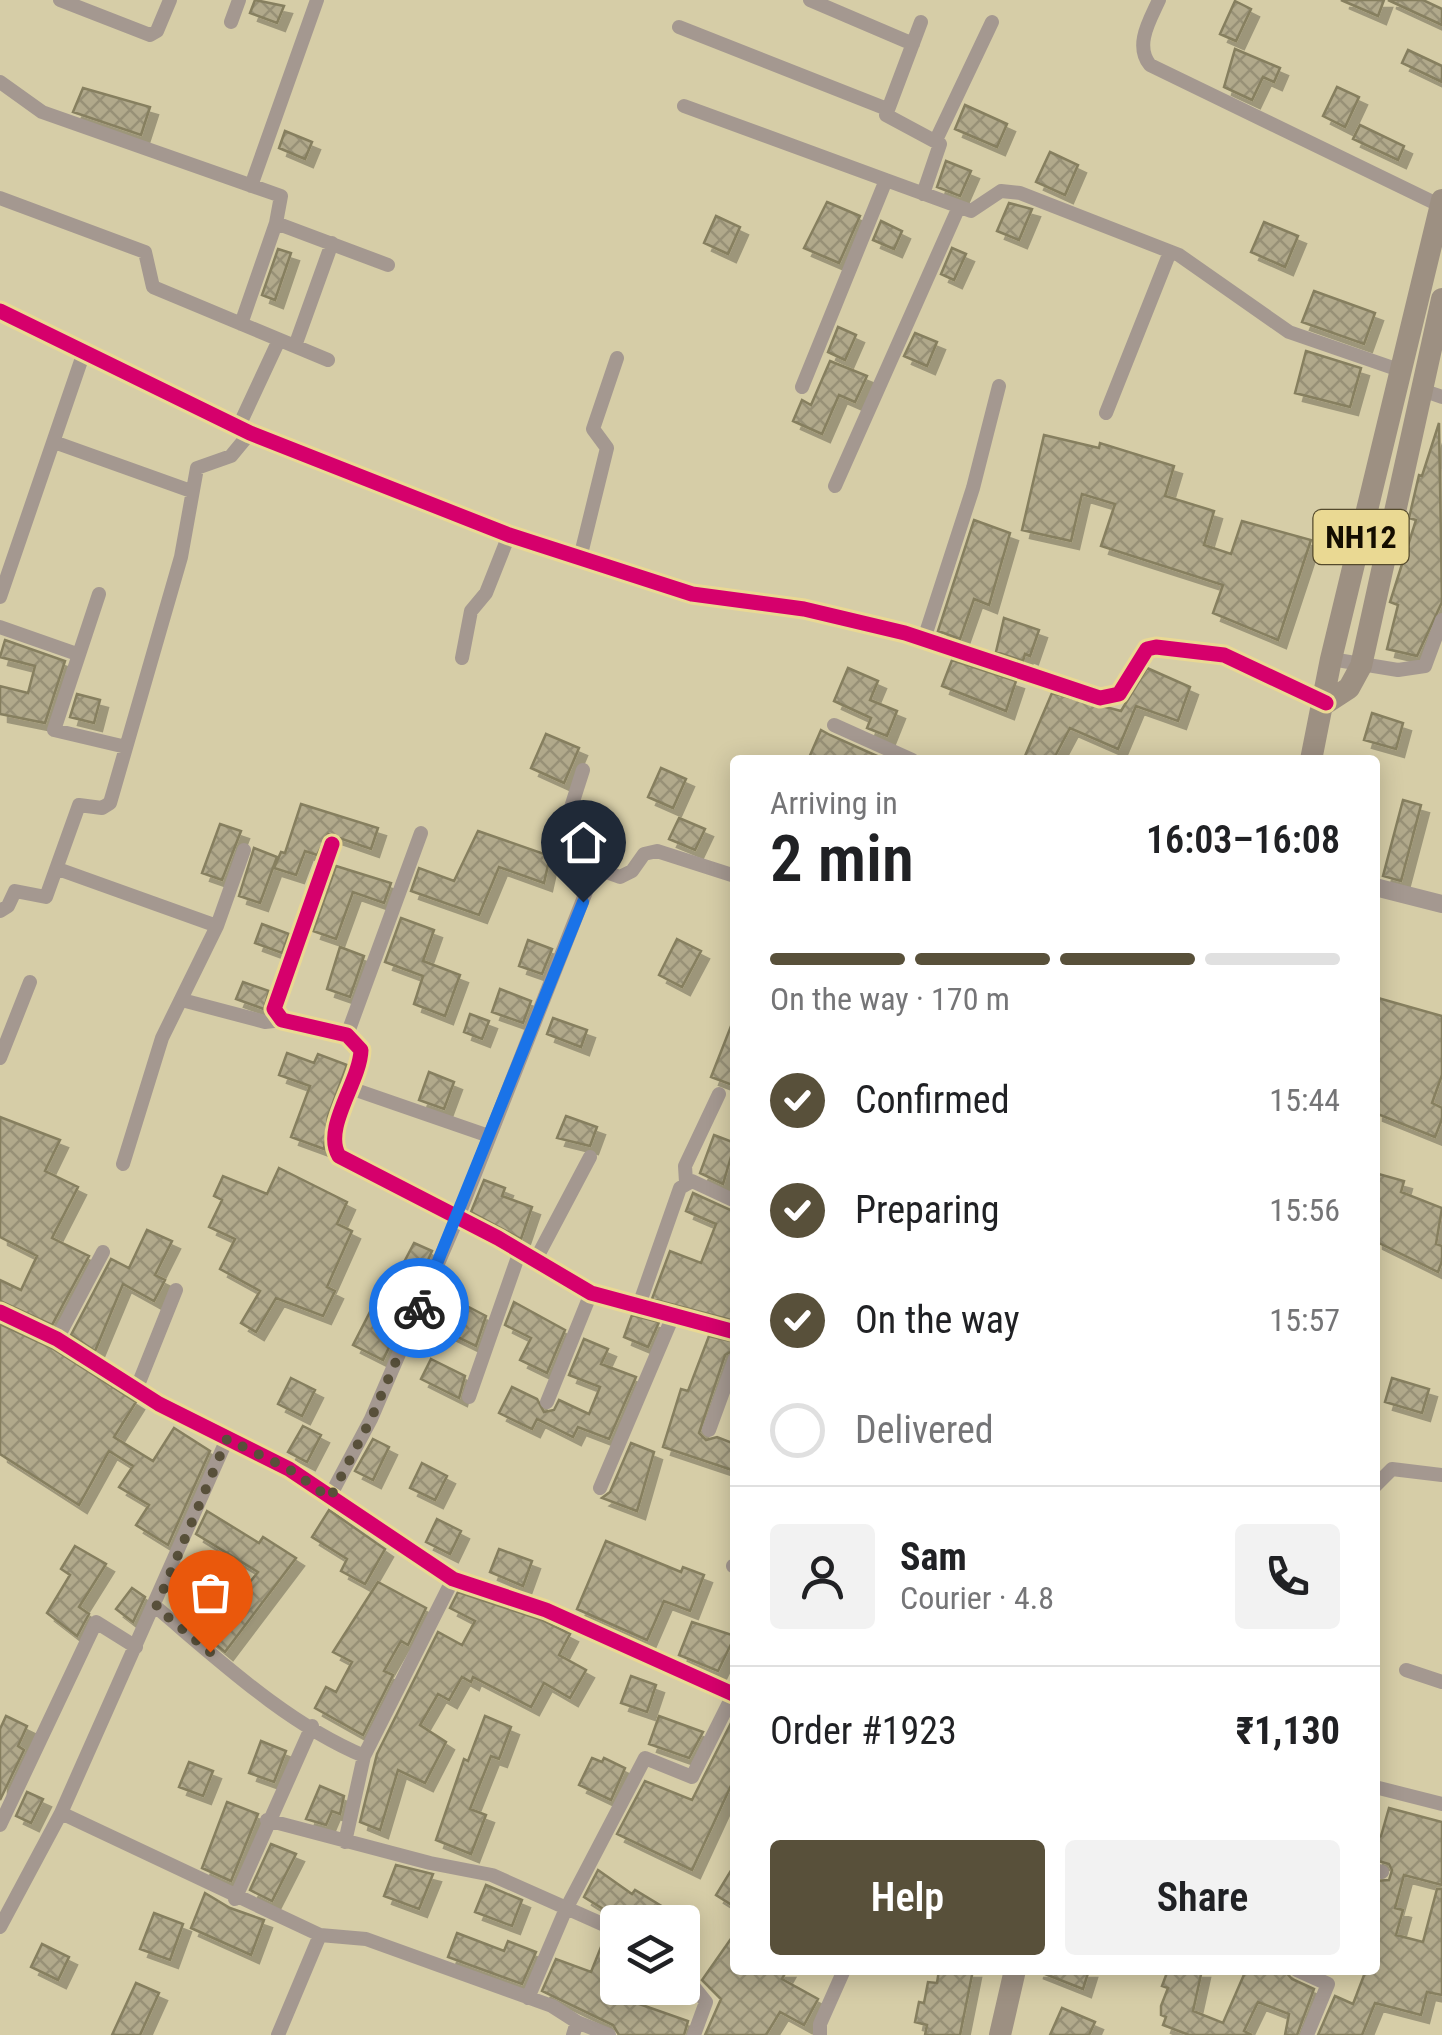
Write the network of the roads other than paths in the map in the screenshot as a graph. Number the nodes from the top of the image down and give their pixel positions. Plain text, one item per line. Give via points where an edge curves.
1 (60, 0) edge
2 (170, 0) edge
3 (239, 0) edge
4 (317, 0) edge
5 (810, 0) edge
6 (1159, 0) edge
7 (230, 22) dead end
8 (921, 22) dead end
9 (992, 22) dead end
10 (679, 26) dead end
11 (913, 44) junction
12 (0, 82) edge
13 (684, 106) dead end
14 (887, 109) junction
15 (936, 140) junction
16 (886, 180) junction
17 (250, 186) junction
18 (923, 194) junction
19 (0, 198) edge
20 (1441, 203) edge
21 (958, 208) junction
22 (276, 223) junction
23 (332, 243) junction
24 (1170, 252) junction
25 (388, 266) dead end
26 (1442, 299) edge
27 (0, 311) edge
28 (241, 324) junction
29 (279, 340) junction
30 (295, 346) junction
31 (84, 352) junction
32 (617, 358) dead end
33 (328, 360) dead end
34 (1402, 372) junction
35 (802, 386) dead end
36 (999, 386) dead end
37 (1432, 394) edge
38 (1106, 413) dead end
39 (244, 430) junction
40 (54, 442) junction
41 (835, 486) dead end
42 (191, 491) junction
43 (509, 535) junction
44 (580, 558) junction
45 (99, 594) dead end
46 (0, 595) edge
47 (1442, 620) edge
48 (0, 627) edge
49 (924, 639) junction
50 (77, 654) junction
51 (462, 658) dead end
52 (1331, 660) junction
53 (1360, 666) junction
54 (1326, 703) junction
55 (834, 725) dead end
56 (126, 747) junction
57 (901, 755) edge
58 (1313, 755) edge
59 (583, 770) dead end
60 (421, 833) dead end
61 (332, 844) dead end
62 (244, 850) dead end
63 (58, 869) junction
64 (595, 869) junction
65 (730, 874) edge
66 (1380, 888) edge
67 (1442, 904) edge
68 (0, 910) edge
69 (217, 926) junction
70 (30, 982) dead end
71 (182, 1000) junction
72 (282, 1020) junction
73 (6, 1022) edge
74 (348, 1035) junction
75 (0, 1058) edge
76 (352, 1090) junction
77 (719, 1094) dead end
78 (489, 1136) junction
79 (590, 1157) dead end
80 (122, 1164) dead end
81 (686, 1182) junction
82 (730, 1198) edge
83 (458, 1217) junction
84 (520, 1251) junction
85 (104, 1252) dead end
86 (535, 1261) junction
87 (176, 1290) dead end
88 (591, 1293) junction
89 (639, 1305) junction
90 (0, 1312) edge
91 (673, 1316) junction
92 (730, 1331) edge
93 (57, 1339) junction
94 (730, 1372) edge
95 (136, 1390) junction
96 (469, 1397) dead end
97 (547, 1402) dead end
98 (708, 1430) dead end
99 (227, 1439) junction
100 (1442, 1475) edge
101 (1380, 1481) edge
102 (600, 1488) dead end
103 (330, 1498) junction
104 (453, 1579) junction
105 (156, 1607) junction
106 (136, 1647) junction
107 (1406, 1670) dead end
108 (1442, 1682) edge
109 (730, 1690) edge
110 (730, 1700) edge
111 (312, 1726) junction
112 (364, 1756) junction
113 (1380, 1788) edge
114 (1442, 1804) edge
115 (61, 1813) junction
116 (267, 1820) junction
117 (0, 1825) edge
118 (345, 1842) junction
119 (236, 1898) junction
120 (565, 1911) junction
121 (2, 1916) edge
122 (600, 1924) edge
123 (320, 1935) junction
124 (842, 1975) edge
125 (1014, 1975) edge
126 (1308, 1975) edge
127 (700, 1994) edge
128 (528, 1998) junction
129 (575, 2028) edge
130 (278, 2035) edge
131 (610, 2035) edge
132 (694, 2035) edge
133 (820, 2035) edge
134 (1000, 2035) edge
135 (1307, 2035) edge

1 - 2 street via 150,35
3 - 7 street
4 - 17 street
5 - 11 street
6 - 20 street via 1143,44 1150,64
8 - 11 street
9 - 15 street
10 - 14 street
11 - 14 street
12 - 17 street via 42,112
13 - 16 street
14 - 15 street via 889,119
15 - 18 street via 940,152
16 - 18 street
16 - 35 street
17 - 22 street via 281,196
18 - 21 street
19 - 28 street via 145,252 149,284
20 - 34 highway, NH12
21 - 24 street via 978,209 996,194 1014,192
21 - 41 street
22 - 23 street
22 - 28 street
23 - 25 street
23 - 30 street
24 - 34 street via 1289,332
24 - 38 street
26 - 37 highway
27 - 31 street
28 - 29 street
29 - 30 street
29 - 39 street
30 - 33 street
31 - 39 street
31 - 40 street
32 - 44 street via 593,429 607,453
34 - 52 highway, NH12
36 - 49 street
37 - 53 highway
39 - 42 street via 231,456 198,468
39 - 43 street
40 - 42 street
40 - 46 street
42 - 56 street via 186,540
43 - 44 street
43 - 51 street via 486,593 471,611
44 - 49 street via 692,594 804,609
45 - 50 street
47 - 53 street via 1425,666
48 - 50 street
49 - 54 street via 1100,698 1119,694 1147,649 1192,650 1246,663
50 - 56 street via 54,730
52 - 53 street
52 - 54 highway, NH12
53 - 54 highway via 1349,688
54 - 58 highway, NH12
55 - 57 street
56 - 63 street via 110,804 79,805
59 - 64 street via 558,852
60 - 74 street
61 - 72 street via 275,1001
62 - 69 street
63 - 68 street via 46,897 16,891
63 - 69 street
64 - 65 street via 626,875 644,854 657,851
64 - 78 street
66 - 67 street
69 - 71 street
70 - 73 street
71 - 72 street via 265,1022
71 - 80 street via 162,1038
72 - 74 street
73 - 75 street
74 - 76 street via 361,1050
76 - 78 street
76 - 83 street via 334,1138 339,1156
77 - 81 street via 686,1166
78 - 83 street
79 - 86 street
81 - 82 street
81 - 89 street
83 - 84 street
83 - 103 street
84 - 86 street
84 - 96 street
85 - 93 street
86 - 88 street
87 - 95 street
88 - 89 street
88 - 97 street
89 - 91 street
90 - 93 street
91 - 92 street
91 - 102 street
93 - 95 street
94 - 98 street
95 - 99 street
99 - 103 street
99 - 105 street
100 - 101 street via 1392,1470
103 - 104 street
104 - 109 street via 561,1616
104 - 112 street
105 - 106 street
105 - 111 street via 236,1675
106 - 115 street
106 - 117 street via 96,1622
107 - 108 street
110 - 120 street via 692,1778 645,1758
111 - 112 street
111 - 116 street
112 - 118 street
113 - 114 street
115 - 119 street
115 - 121 street
116 - 118 street
116 - 119 street
118 - 120 street via 492,1875
119 - 123 street
120 - 122 street
120 - 128 street
123 - 128 street via 366,1940
123 - 130 street
124 - 133 street
125 - 134 highway
126 - 135 street via 1328,1984
127 - 132 street via 706,2002
128 - 129 street
129 - 131 street

